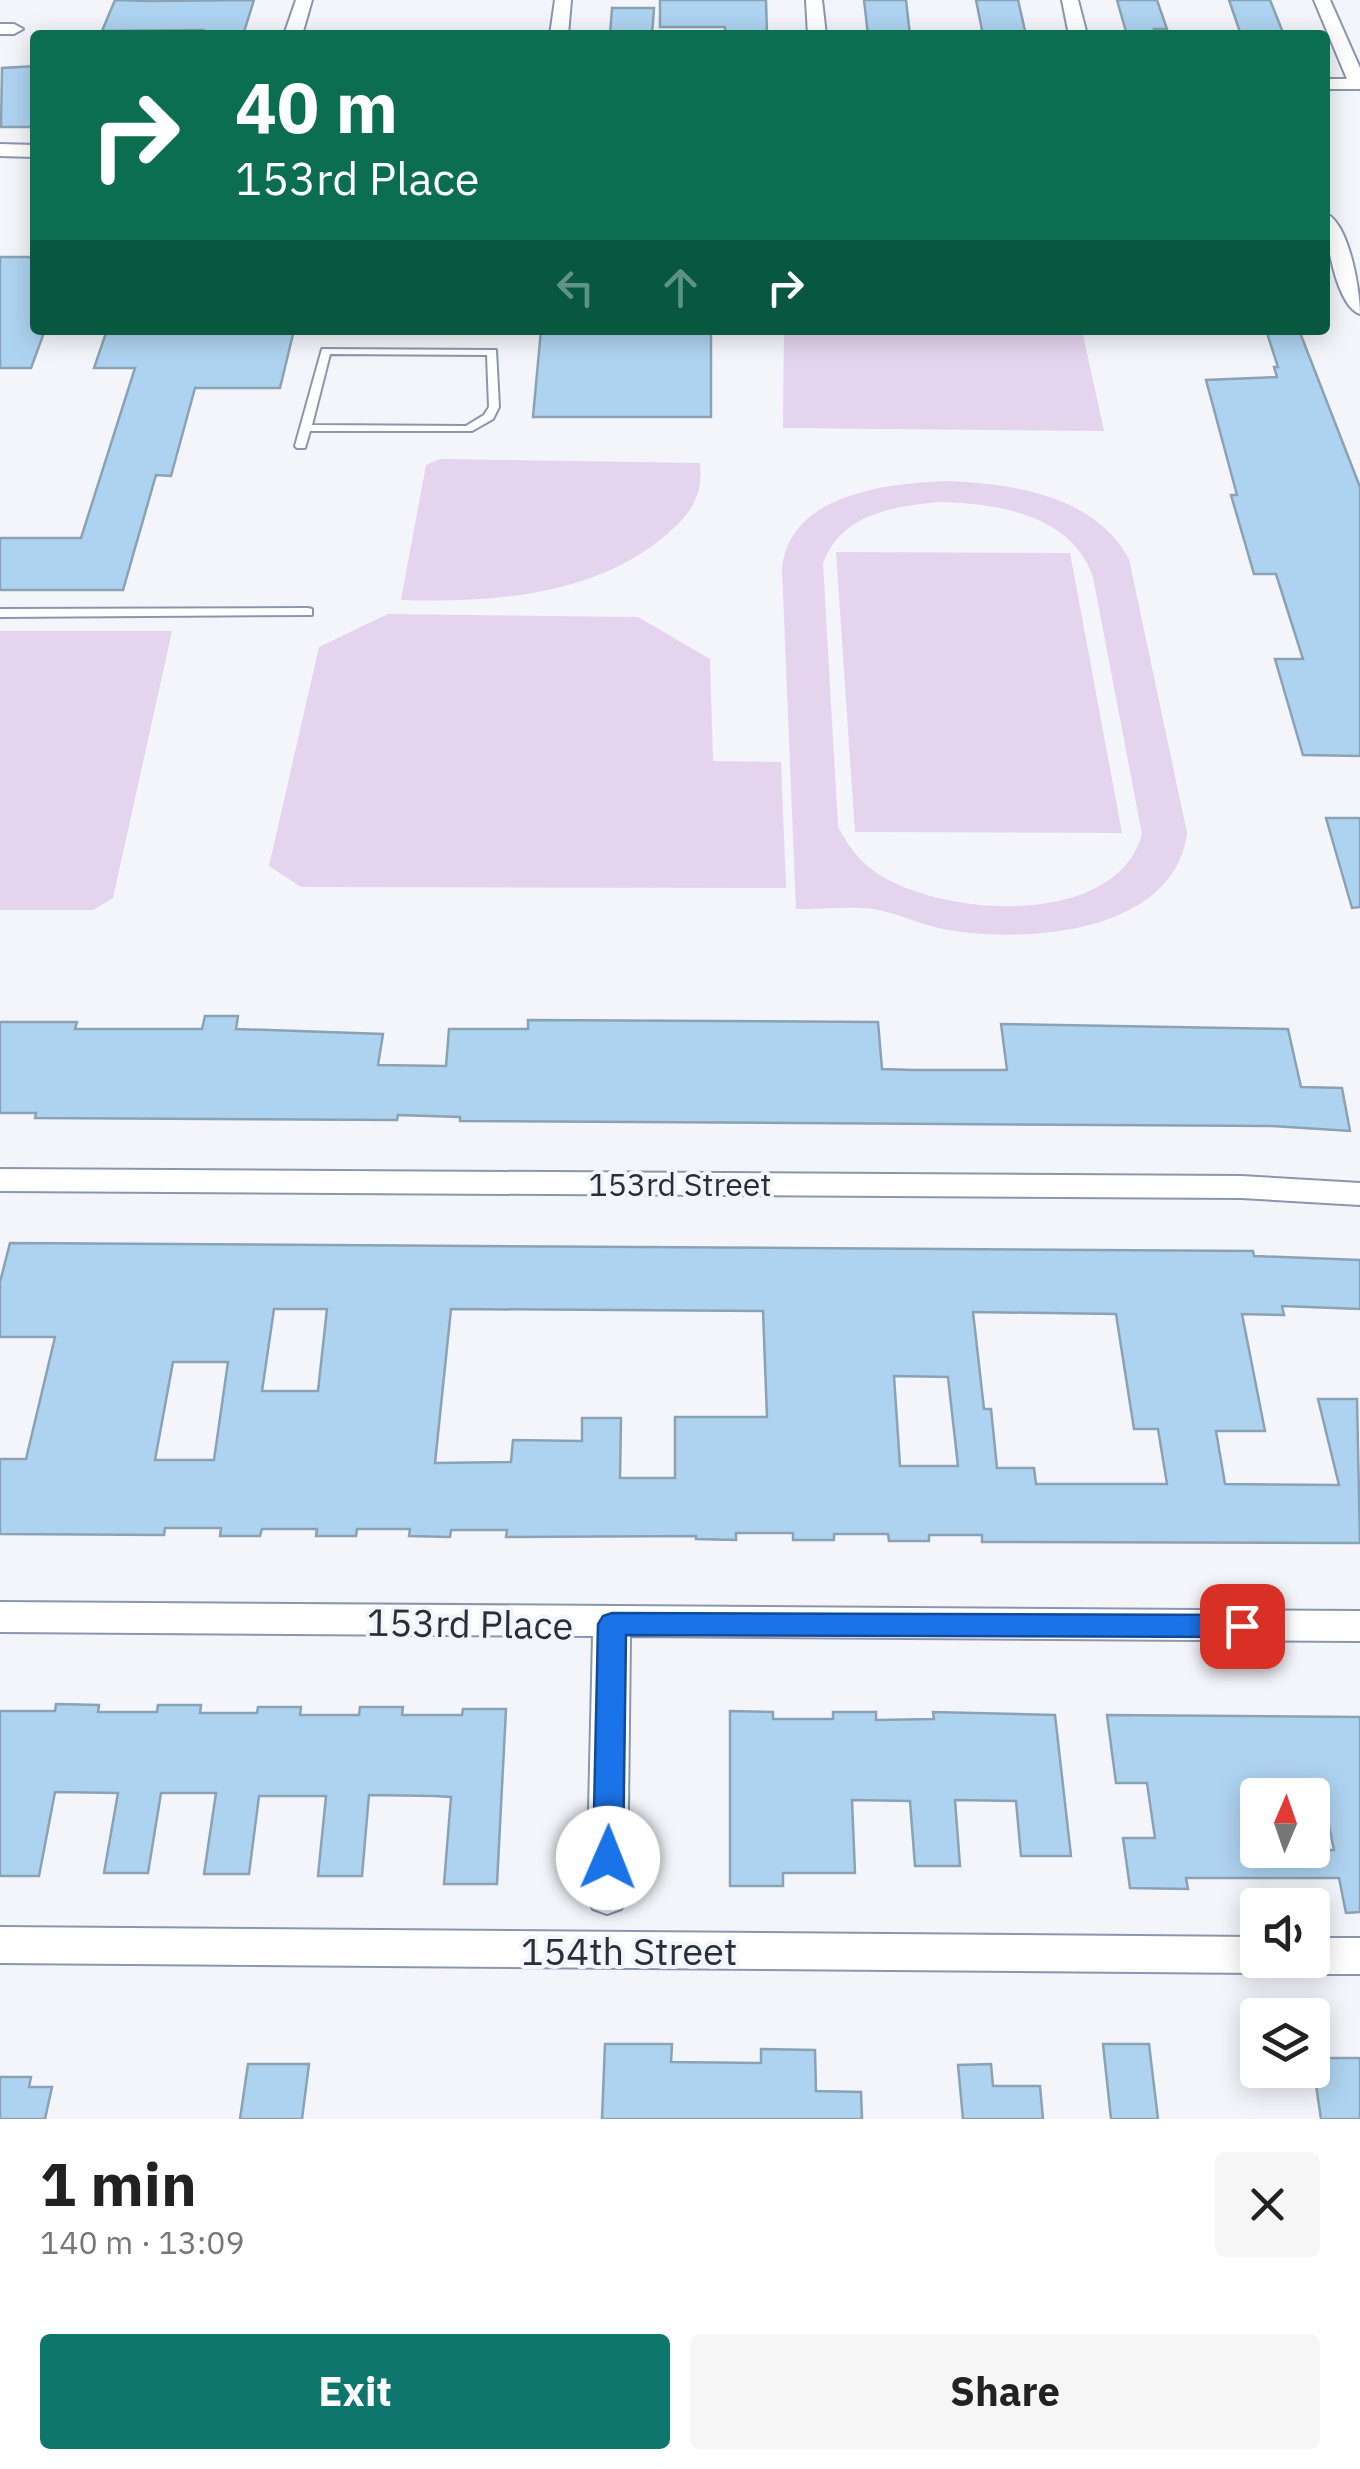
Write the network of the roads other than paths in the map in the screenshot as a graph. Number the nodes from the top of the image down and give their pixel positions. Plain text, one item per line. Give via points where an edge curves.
1 (304, 0) edge
2 (563, 0) edge
3 (814, 0) edge
4 (1070, 0) edge
5 (1322, 0) edge
6 (295, 30) edge
7 (559, 30) edge
8 (817, 30) edge
9 (1077, 30) edge
10 (1330, 84) edge
11 (1359, 84) edge
12 (0, 150) edge
13 (30, 150) edge
14 (1330, 232) edge
15 (1360, 308) edge
16 (309, 428) junction
17 (301, 446) dead end
18 (308, 612) dead end
19 (0, 613) edge
20 (0, 1180) edge
21 (1360, 1194) edge
22 (0, 1618) edge
23 (612, 1624) junction
24 (1360, 1626) edge
25 (607, 1898) dead end
26 (0, 1945) edge
27 (1240, 1955) edge
28 (1330, 1956) edge
29 (1360, 1956) edge

1 - 6 street
2 - 7 street
3 - 8 street
4 - 9 street
5 - 11 street
10 - 11 street
12 - 13 street
14 - 15 street
16 - 16 lane via 468,428 490,418 494,406 492,352 326,352
16 - 17 lane
18 - 19 lane
20 - 21 street, 153rd Street via 1240,1186
22 - 23 street, 153rd Place
23 - 24 street, 153rd Place
23 - 25 street
26 - 27 street, 154th Street
28 - 29 street

